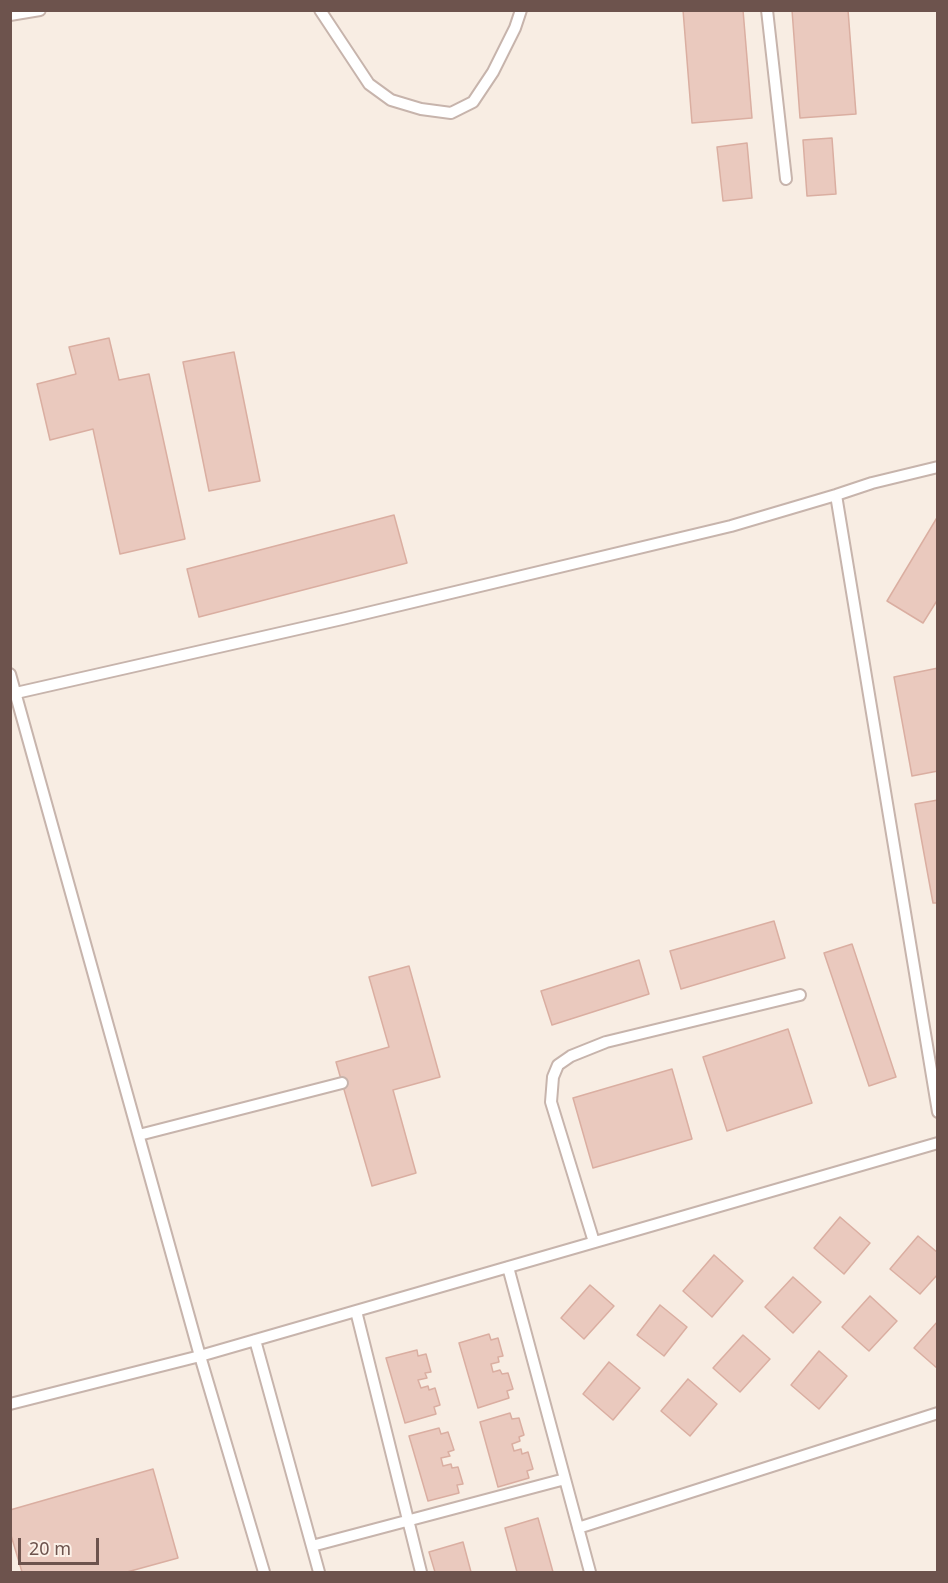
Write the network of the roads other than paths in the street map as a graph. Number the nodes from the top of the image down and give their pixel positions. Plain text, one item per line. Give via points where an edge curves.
1 (40, 10) edge
2 (320, 10) edge
3 (521, 10) edge
4 (767, 10) edge
5 (10, 15) edge
6 (786, 179) dead end
7 (938, 467) edge
8 (836, 495) junction
9 (10, 674) edge
10 (16, 693) junction
11 (800, 995) dead end
12 (342, 1083) dead end
13 (938, 1112) edge
14 (139, 1135) junction
15 (938, 1143) edge
16 (594, 1242) junction
17 (508, 1267) junction
18 (356, 1311) junction
19 (255, 1340) junction
20 (200, 1356) junction
21 (10, 1404) edge
22 (938, 1413) edge
23 (565, 1479) junction
24 (406, 1520) junction
25 (578, 1528) junction
26 (312, 1546) junction
27 (264, 1572) edge
28 (319, 1572) edge
29 (421, 1572) edge
30 (590, 1572) edge

1 - 5 lane
2 - 3 lane via 369,84 391,100 451,113 473,102 493,72
4 - 6 lane
7 - 8 lane
8 - 10 lane via 731,526
8 - 13 lane
9 - 10 lane
10 - 14 lane
11 - 16 lane via 606,1042 558,1065 551,1101
12 - 14 lane
14 - 20 lane
15 - 16 lane
16 - 17 lane
17 - 18 lane
17 - 23 lane
18 - 19 lane
18 - 24 lane
19 - 20 lane
19 - 26 lane
20 - 21 lane
20 - 27 lane
22 - 25 lane
23 - 24 lane
23 - 25 lane
24 - 26 lane
24 - 29 lane
25 - 30 lane
26 - 28 lane

